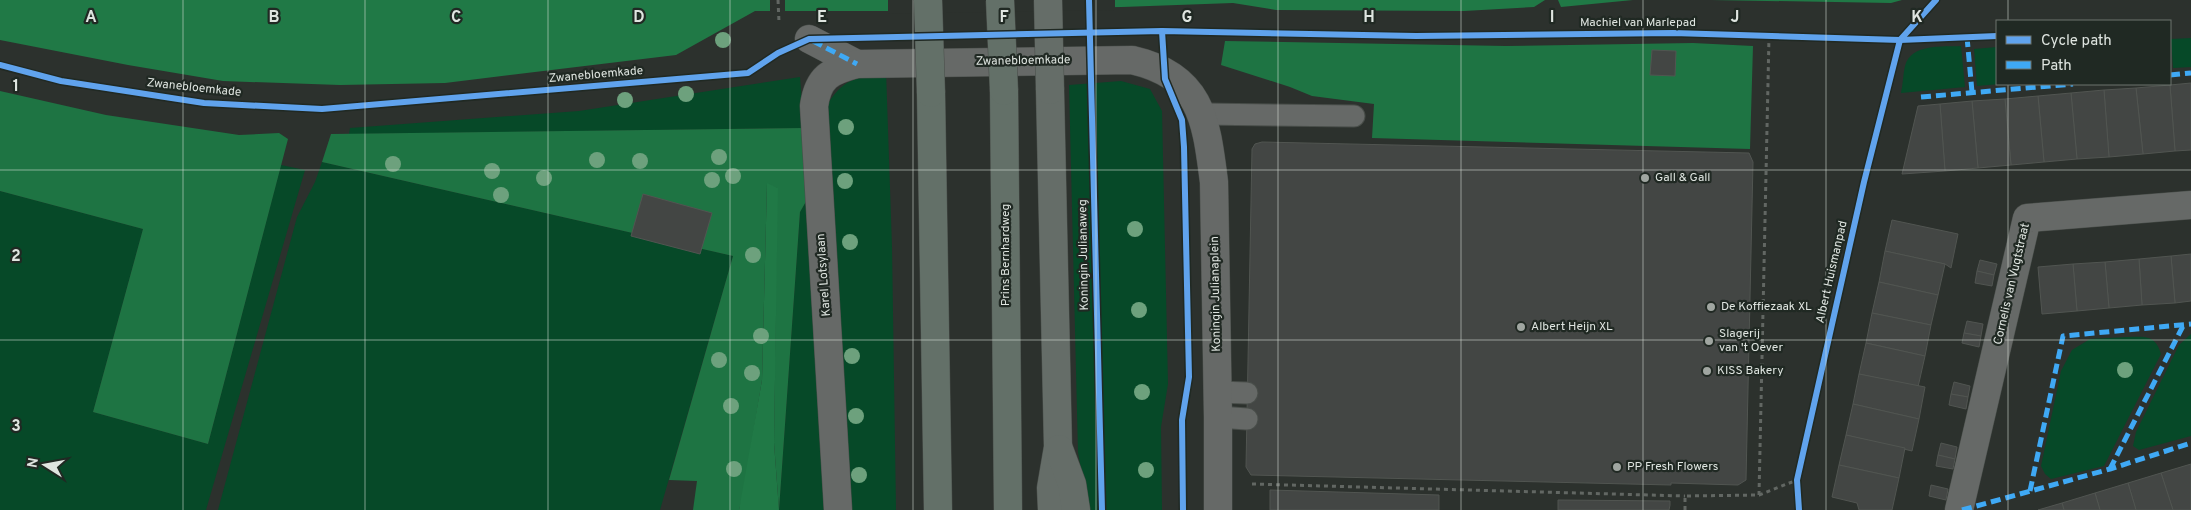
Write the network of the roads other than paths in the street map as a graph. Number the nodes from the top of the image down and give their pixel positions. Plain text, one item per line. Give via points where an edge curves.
1 (928, 0) edge
2 (1000, 0) edge
3 (1048, 0) edge
4 (809, 39) dead end
5 (857, 64) junction
6 (1183, 85) joint
7 (1202, 114) junction
8 (1354, 116) dead end
9 (2191, 205) edge
10 (1247, 393) dead end
11 (1218, 405) junction
12 (1247, 419) dead end
13 (1058, 447) junction
14 (838, 510) edge
15 (938, 510) edge
16 (1008, 510) edge
17 (1052, 510) edge
18 (1076, 510) edge
19 (1218, 510) edge
20 (1959, 510) edge

1 - 15 main road, bridge
2 - 16 main road, Prins Bernhardweg, bridge via 1004,91
3 - 13 main road, bridge
4 - 5 street
5 - 6 street, Zwanebloemkade via 1132,60 1164,71
5 - 14 street, Karel Lotsylaan via 826,76 818,86 814,106
6 - 7 street, Koningin Julianaplein
7 - 8 lane
7 - 11 street, Koningin Julianaplein via 1214,182
9 - 20 street, Cornelis van Vugtstraat via 2026,218
10 - 11 lane
11 - 12 lane
11 - 19 street, Koningin Julianaplein
13 - 17 main road via 1051,488
13 - 18 main road via 1072,484

